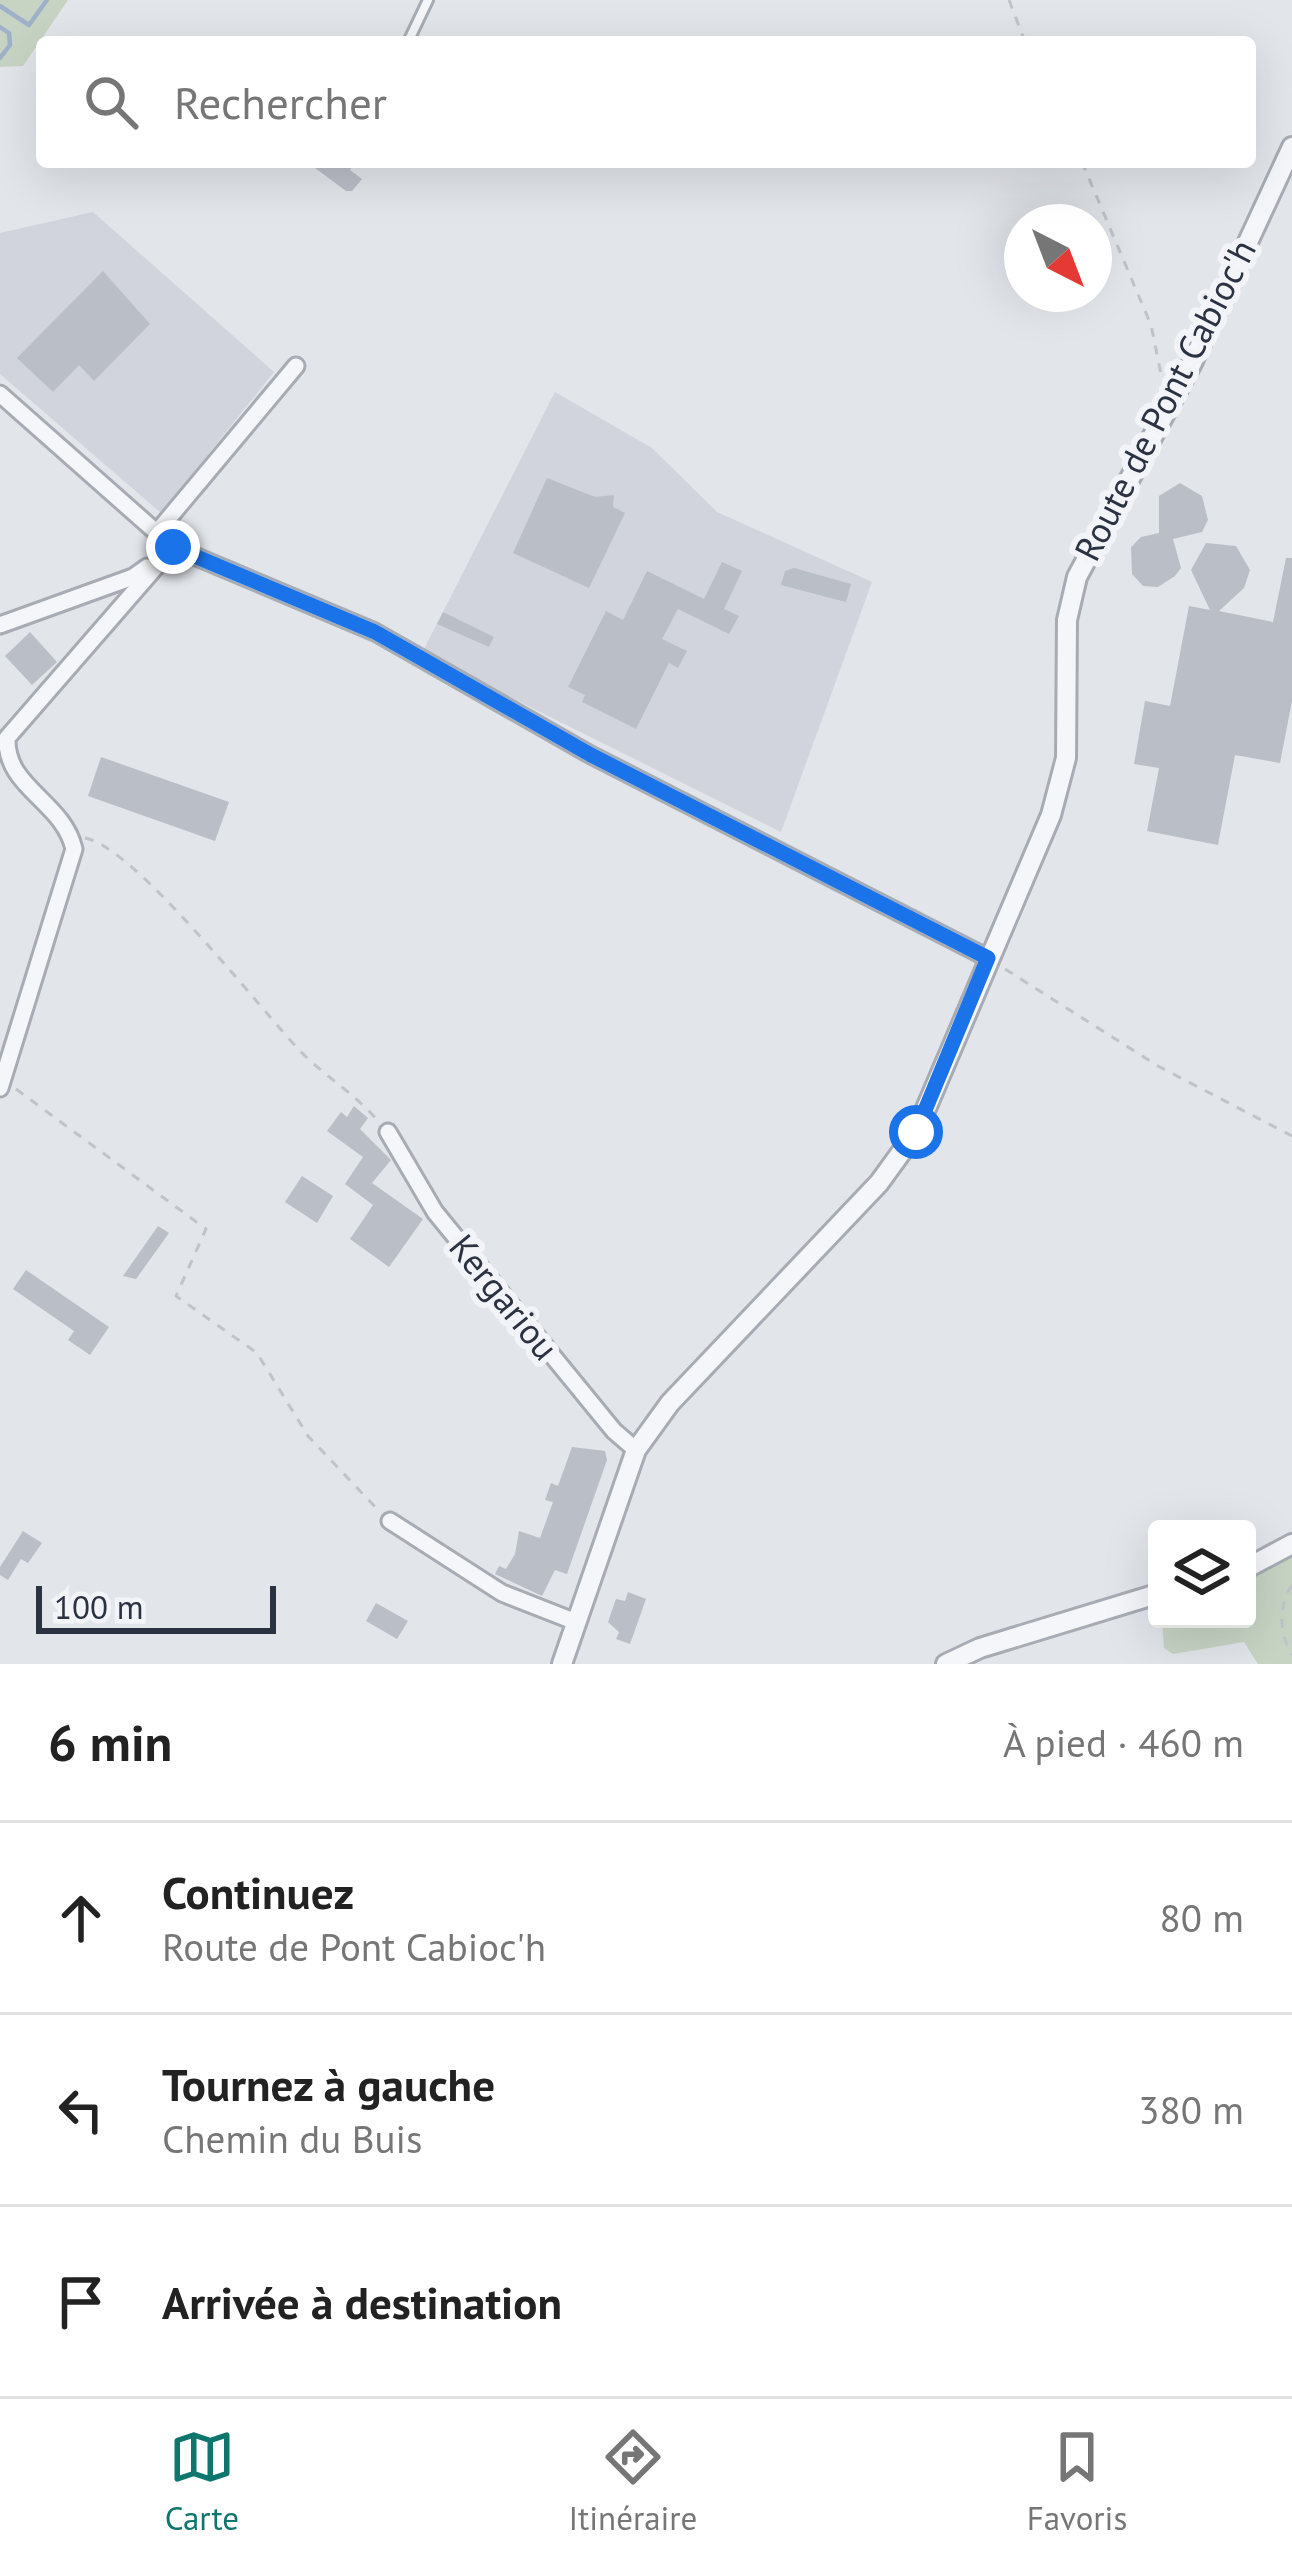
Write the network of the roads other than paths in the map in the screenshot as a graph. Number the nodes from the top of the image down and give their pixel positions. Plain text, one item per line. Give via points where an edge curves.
1 (428, 0) edge
2 (411, 36) edge
3 (1292, 147) edge
4 (296, 366) dead end
5 (0, 394) edge
6 (158, 531) junction
7 (173, 547) junction
8 (0, 626) edge
9 (988, 958) junction
10 (2, 1084) edge
11 (388, 1132) road end
12 (636, 1450) junction
13 (390, 1521) road end
14 (1292, 1544) edge
15 (1256, 1563) edge
16 (1148, 1597) edge
17 (576, 1622) junction
18 (562, 1664) edge
19 (946, 1664) edge

1 - 2 lane
3 - 9 street, Route de Pont Cabioc'h via 1077,577 1067,620 1066,758 1051,815
4 - 6 street
5 - 6 street
6 - 7 street
7 - 8 street via 134,577
7 - 9 street via 375,632 591,755
7 - 10 street via 7,738 16,776 71,836 72,861
9 - 12 street, Route de Pont Cabioc'h via 897,1162 670,1403
11 - 12 street, Kergariou via 434,1213
12 - 17 street, Route de Pont Cabioc'h
13 - 17 street via 502,1593
14 - 15 street
16 - 19 street
17 - 18 street, Route de Pont Cabioc'h

